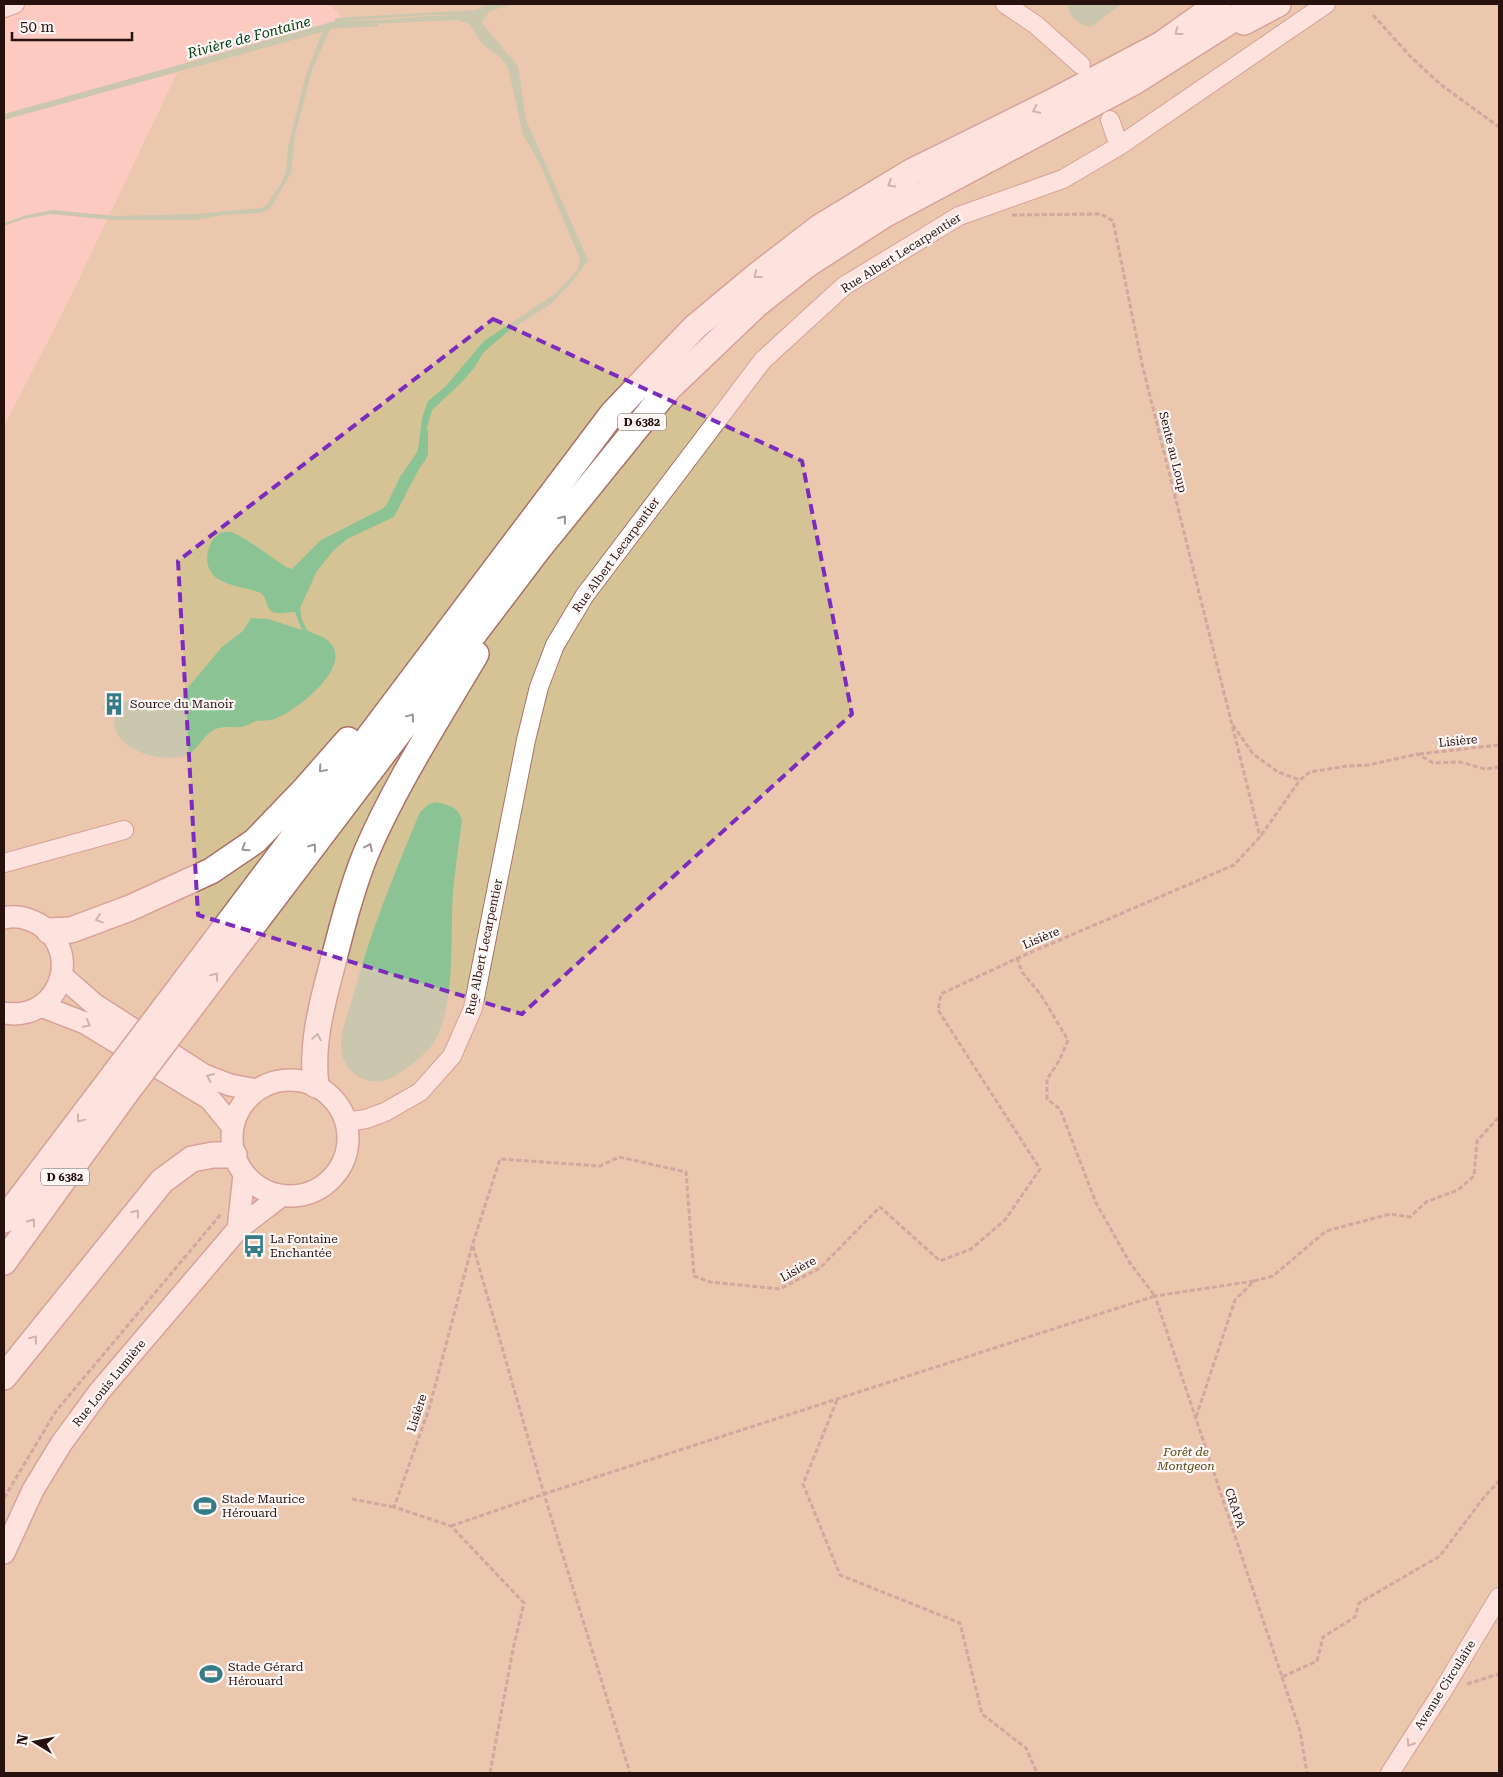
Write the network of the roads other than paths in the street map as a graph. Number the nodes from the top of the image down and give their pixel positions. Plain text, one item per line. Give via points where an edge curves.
1 (15, 4) edge
2 (1005, 4) edge
3 (1218, 4) edge
4 (1257, 4) edge
5 (1278, 4) edge
6 (1326, 4) edge
7 (4, 8) edge
8 (1081, 64) dead end
9 (1134, 82) junction
10 (1110, 120) dead end
11 (1119, 146) junction
12 (537, 551) junction
13 (492, 574) junction
14 (124, 830) dead end
15 (4, 863) edge
16 (4, 904) edge
17 (14, 918) edge
18 (49, 931) junction
19 (62, 976) junction
20 (42, 1006) junction
21 (176, 1010) junction
22 (4, 1013) edge
23 (118, 1086) junction
24 (316, 1086) junction
25 (256, 1090) junction
26 (346, 1122) junction
27 (232, 1126) junction
28 (239, 1165) junction
29 (281, 1196) junction
30 (4, 1220) edge
31 (238, 1229) junction
32 (4, 1262) edge
33 (4, 1377) edge
34 (4, 1553) edge
35 (1499, 1597) edge
36 (1390, 1773) edge

1 - 7 street
2 - 8 street via 1036,25
3 -> 13 highway, D 6382 via 1162,44 910,172 820,226 755,277 695,327 612,414
4 - 9 highway, D 6382
5 - 9 highway
6 - 11 street, Rue Albert Lecarpentier
12 -> 9 highway, D 6382 via 669,388 756,305 808,264 884,215
10 - 11 street
11 - 26 street, Rue Albert Lecarpentier via 1063,179 959,216 844,286 763,360 585,595 555,645 539,687 526,740 473,1008 452,1056 420,1092 385,1112
21 -> 12 highway, D 6382
24 -> 12 highway via 316,1044 325,993 366,854 394,793
13 -> 18 highway via 256,841 211,871 130,908 71,930
13 - 21 highway, D 6382
14 - 15 street
16 - 17 street
17 - 18 main road via 38,923
18 - 19 main road via 63,960
19 - 20 main road via 58,988
25 -> 19 main road via 204,1075 94,1004
20 - 22 main road via 28,1012
20 -> 27 main road via 85,1023 210,1099
21 - 23 highway, D 6382, bridge
23 -> 30 highway, D 6382
32 -> 23 highway, D 6382
24 - 25 main road via 301,1080 286,1080
24 - 26 main road via 340,1107
25 - 27 main road via 237,1112
26 - 29 main road via 348,1142 344,1161 334,1177 318,1189 300,1196
27 - 28 main road via 231,1141
28 - 29 main road via 255,1185
28 - 31 main road
33 -> 28 highway via 162,1181 192,1159 213,1155
29 - 31 main road, Rue Louis Lumière
31 - 34 main road, Rue Louis Lumière via 98,1392 33,1490
35 -> 36 street, Avenue Circulaire

